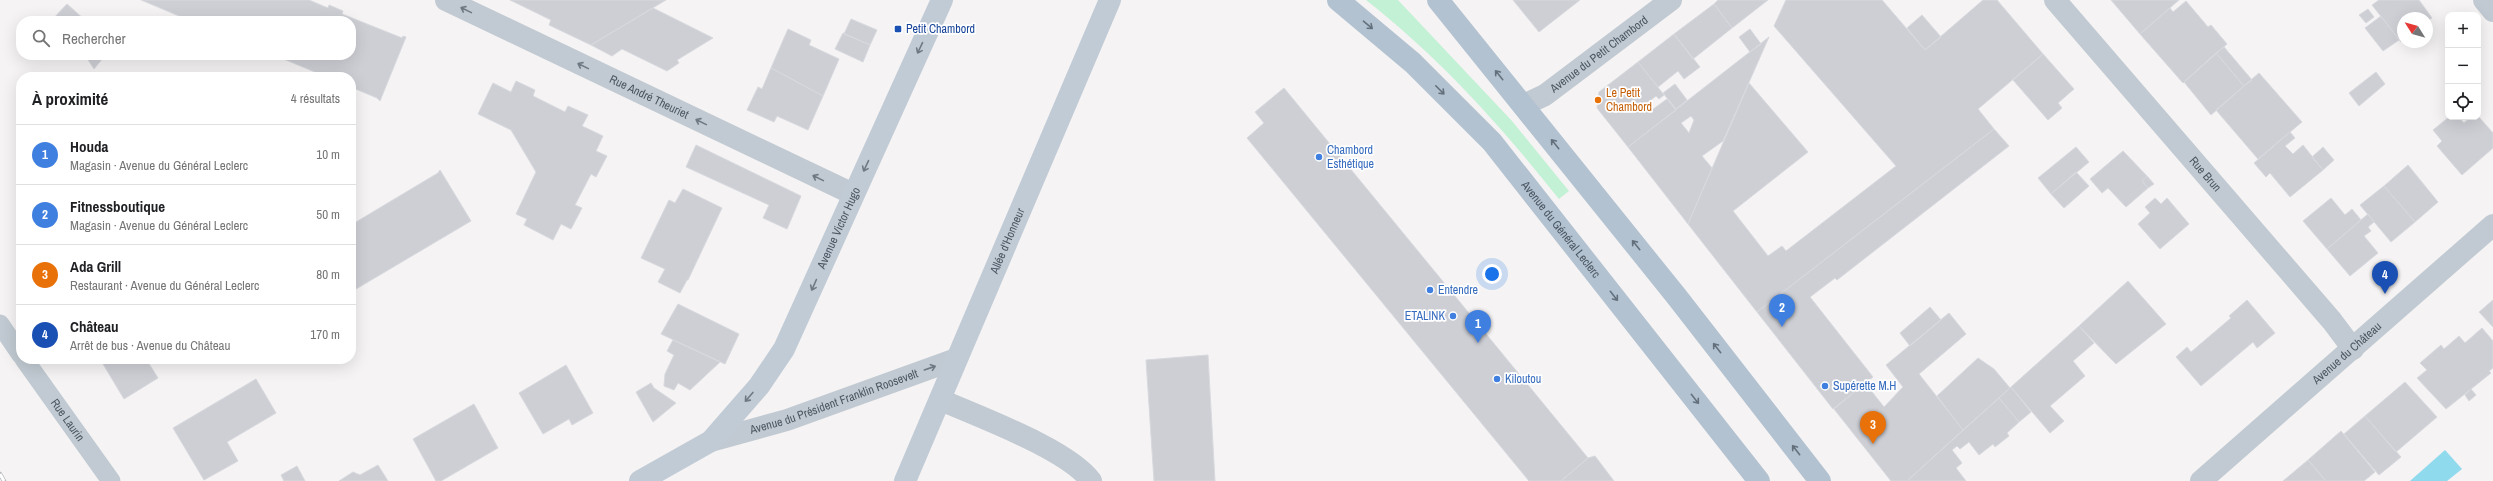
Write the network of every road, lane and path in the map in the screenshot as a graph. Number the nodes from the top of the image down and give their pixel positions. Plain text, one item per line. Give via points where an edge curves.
1 (446, 0) edge
2 (942, 0) edge
3 (1110, 0) edge
4 (1338, 0) edge
5 (1438, 0) edge
6 (1671, 0) edge
7 (2055, 0) edge
8 (2484, 0) edge
9 (2493, 11) edge
10 (1524, 105) junction
11 (853, 194) junction
12 (2493, 225) edge
13 (0, 324) edge
14 (16, 348) edge
15 (2353, 349) junction
16 (956, 359) junction
17 (28, 364) edge
18 (941, 400) junction
19 (711, 441) junction
20 (111, 481) edge
21 (640, 481) edge
22 (905, 481) edge
23 (1091, 481) edge
24 (1759, 481) edge
25 (1820, 481) edge
26 (2201, 481) edge

11 -> 1 street, Rue André Theuriet
2 -> 11 main road, Avenue Victor Hugo
3 - 16 main road, Allée d'Honneur
4 -> 24 main road, Avenue du Général Leclerc via 1413,63 1492,142
10 -> 5 main road
6 - 10 street, Avenue du Petit Chambord via 1545,95
7 - 15 street, Rue Brun via 2332,321
8 - 9 street
25 -> 10 main road
11 -> 19 main road, Avenue Victor Hugo via 784,349 759,386
12 - 15 street, Avenue du Château
13 - 14 lane
15 - 26 street, Avenue du Château
16 - 18 main road, Allée d'Honneur
19 -> 16 street, Avenue du Président Franklin Roosevelt via 792,418
17 - 20 lane, Rue Laurin
18 - 22 main road, Allée d'Honneur
18 - 23 street via 1059,453
19 - 21 main road, Avenue Victor Hugo

